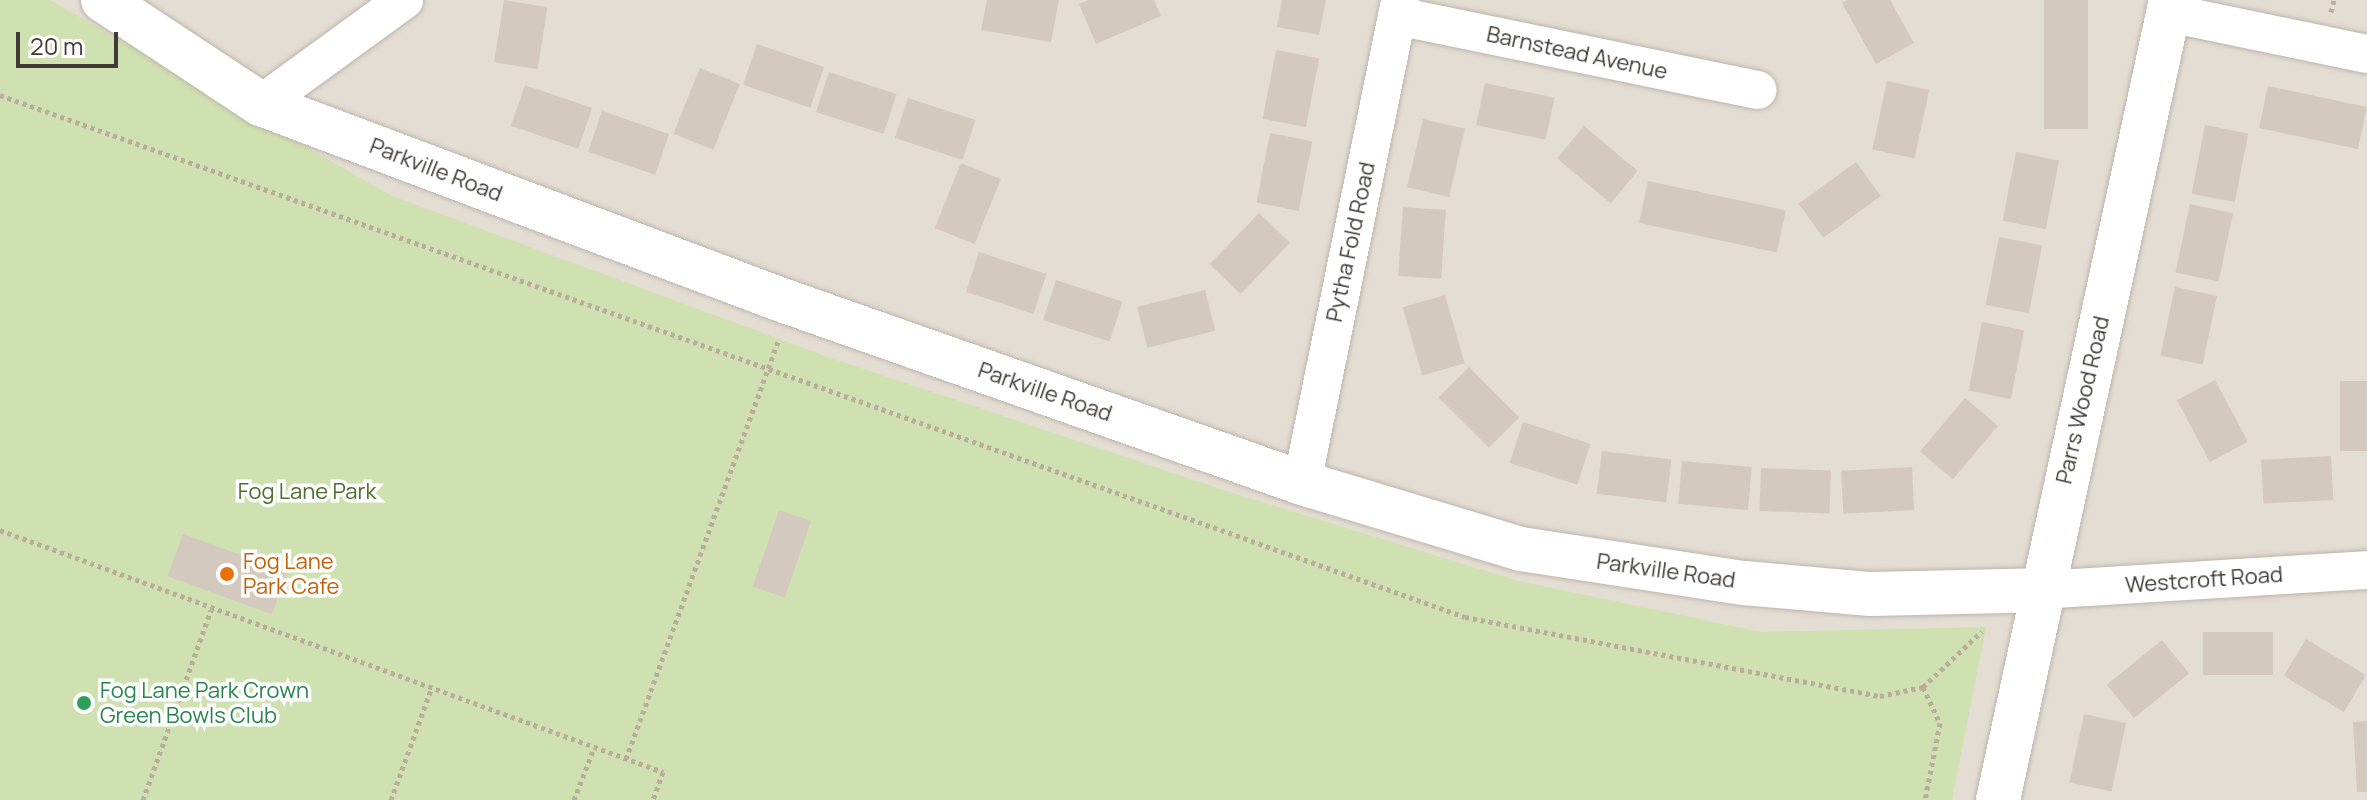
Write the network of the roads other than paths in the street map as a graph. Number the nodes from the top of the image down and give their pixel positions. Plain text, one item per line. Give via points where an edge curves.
1 (103, 0) edge
2 (404, 0) edge
3 (2170, 6) edge
4 (1399, 8) edge
5 (2367, 54) edge
6 (1757, 90) dead end
7 (261, 104) junction
8 (1302, 483) junction
9 (2367, 570) edge
10 (2026, 591) junction
11 (1998, 800) edge

1 - 7 street, Parkville Road
2 - 7 street
3 - 5 street
3 - 10 street, Parrs Wood Road
4 - 6 street, Barnstead Avenue
4 - 8 street, Pytha Fold Road
7 - 8 street, Parkville Road via 795,304
8 - 10 street, Parkville Road via 1550,554 1744,583 1871,594
9 - 10 street, Westcroft Road
10 - 11 street, Parrs Wood Road

